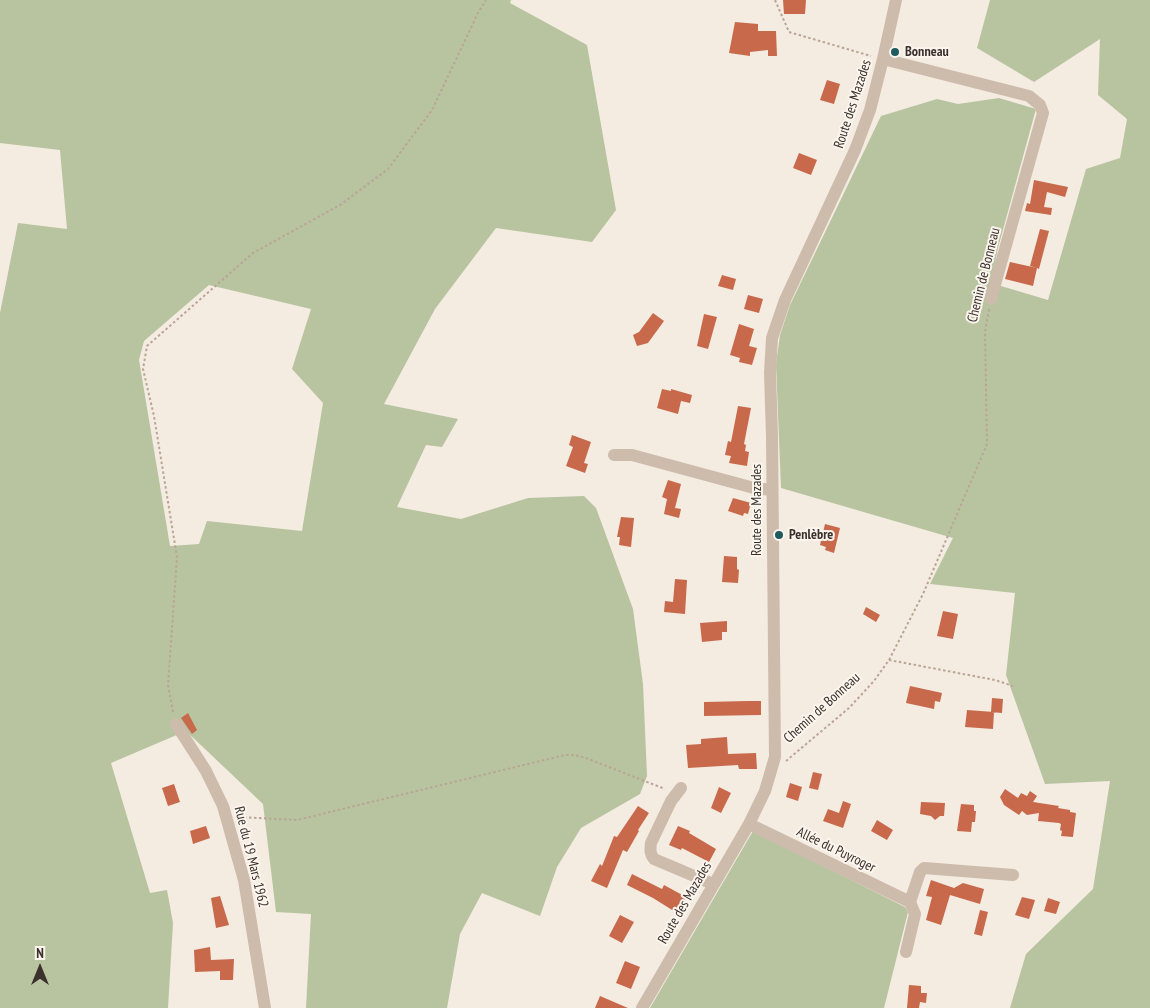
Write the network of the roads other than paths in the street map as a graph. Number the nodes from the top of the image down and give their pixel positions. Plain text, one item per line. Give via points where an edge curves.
1 (896, 0) edge
2 (883, 59) junction
3 (991, 299) road end
4 (614, 455) dead end
5 (772, 490) junction
6 (176, 724) road end
7 (679, 791) road end
8 (749, 824) junction
9 (1013, 875) dead end
10 (713, 884) junction
11 (910, 902) junction
12 (906, 952) dead end
13 (265, 1008) edge
14 (642, 1008) edge

1 - 2 street, Route des Mazades
2 - 3 street, Chemin de Bonneau via 1029,96 1040,105 1043,113
2 - 5 street, Route des Mazades via 870,110 855,150 785,300 772,338
4 - 5 street via 632,455
5 - 8 street, Route des Mazades via 775,757 765,791
6 - 13 street, Rue du 19 Mars 1962 via 206,771 223,806 244,880
7 - 10 street via 651,843 651,855
8 - 10 street, Route des Mazades
8 - 11 street, Allée du Puyroger
9 - 11 street via 924,868
10 - 14 street, Route des Mazades
11 - 12 street via 915,914

